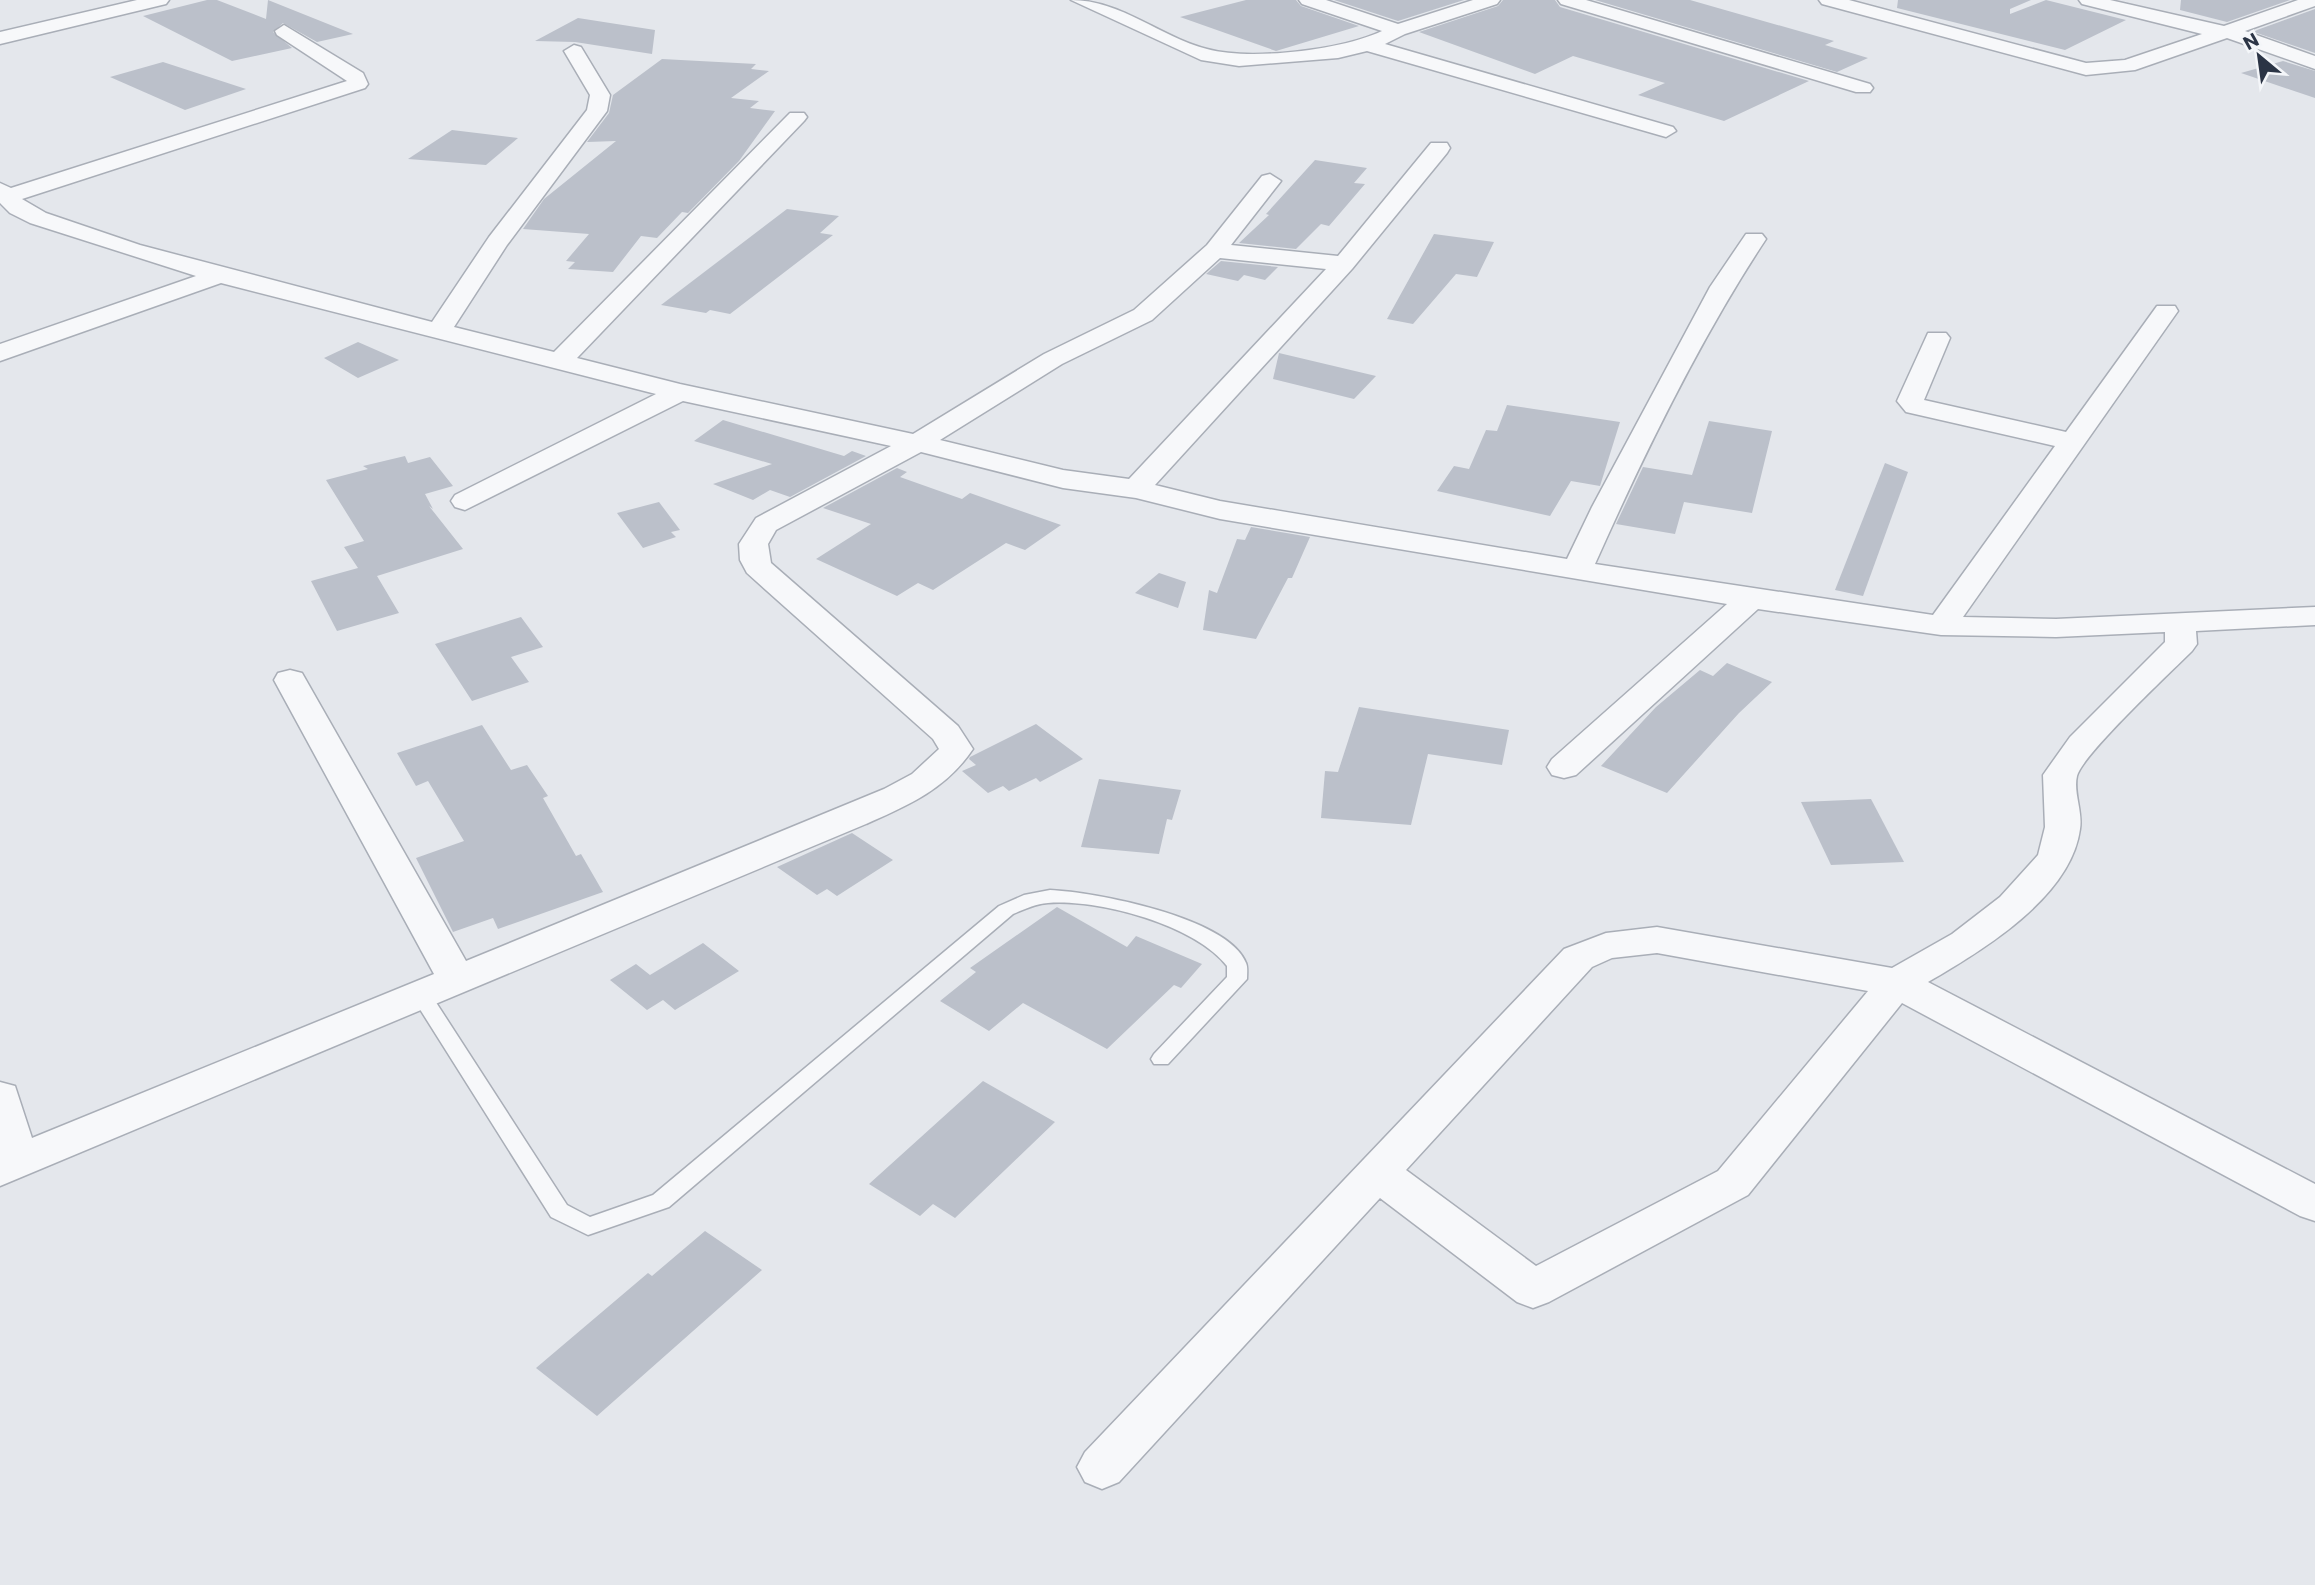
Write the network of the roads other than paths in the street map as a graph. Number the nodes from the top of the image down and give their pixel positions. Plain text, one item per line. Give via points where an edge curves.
1 (160, 0) edge
2 (1080, 0) edge
3 (1308, 0) edge
4 (1491, 0) edge
5 (1567, 0) edge
6 (1828, 0) edge
7 (2088, 0) edge
8 (2315, 0) edge
9 (1398, 30) junction
10 (284, 31) dead end
11 (2230, 32) junction
12 (0, 38) edge
13 (1368, 45) junction
14 (574, 51) dead end
15 (2315, 62) edge
16 (1863, 88) dead end
17 (797, 117) dead end
18 (1667, 131) dead end
19 (1439, 148) dead end
20 (1270, 181) dead end
21 (4, 194) edge
22 (1754, 239) dead end
23 (1215, 250) junction
24 (1345, 264) junction
25 (221, 275) junction
26 (2166, 311) dead end
27 (438, 332) junction
28 (1937, 338) dead end
29 (0, 353) edge
30 (559, 362) junction
31 (680, 392) junction
32 (2072, 442) junction
33 (917, 443) junction
34 (1136, 489) junction
35 (465, 501) dead end
36 (1579, 568) junction
37 (1751, 599) junction
38 (2315, 616) edge
39 (2180, 622) junction
40 (1941, 626) junction
41 (290, 680) dead end
42 (1564, 766) dead end
43 (457, 980) junction
44 (1896, 983) junction
45 (421, 995) junction
46 (1161, 1059) dead end
47 (0, 1097) edge
48 (8, 1166) edge
49 (1378, 1173) junction
50 (2315, 1203) edge
51 (1102, 1467) dead end

1 - 12 street
2 - 13 street via 1211,58 1298,56
3 - 9 street
4 - 9 street
5 - 16 street
6 - 11 street via 2101,71
7 - 11 street
8 - 11 street
9 - 13 street
10 - 21 street via 356,77 358,83
11 - 15 street
13 - 18 street
14 - 27 street via 600,95 597,111 497,242
17 - 30 street
19 - 24 street
20 - 23 street
21 - 25 street via 38,218
22 - 36 street via 1722,287 1606,507
23 - 24 street
23 - 33 street via 1143,315 1052,359
24 - 34 street
25 - 27 street
25 - 29 street
26 - 32 street
27 - 30 street
28 - 32 street via 1910,401 1915,406
30 - 31 street
31 - 33 street
31 - 35 street
32 - 40 street
33 - 34 street via 1063,479
33 - 43 street via 766,524 753,538 751,551 758,566 946,733 956,749 947,765 863,812
34 - 36 street via 1220,510
36 - 37 street
37 - 40 street
37 - 42 street
38 - 39 street
39 - 40 street via 2056,628
39 - 44 street via 2181,644 2082,744 2060,775 2063,827 2055,858 2013,906 1966,943
41 - 43 street
43 - 45 street
44 - 49 street via 1657,940 1606,946 1578,958
44 - 49 street via 1733,1183 1533,1289
44 - 50 street
45 - 46 lane via 559,1211 588,1226 661,1201 1006,910 1032,899 1061,897 1129,907 1184,926 1222,947 1237,964 1237,979
45 - 48 street
47 - 48 street
49 - 51 street

